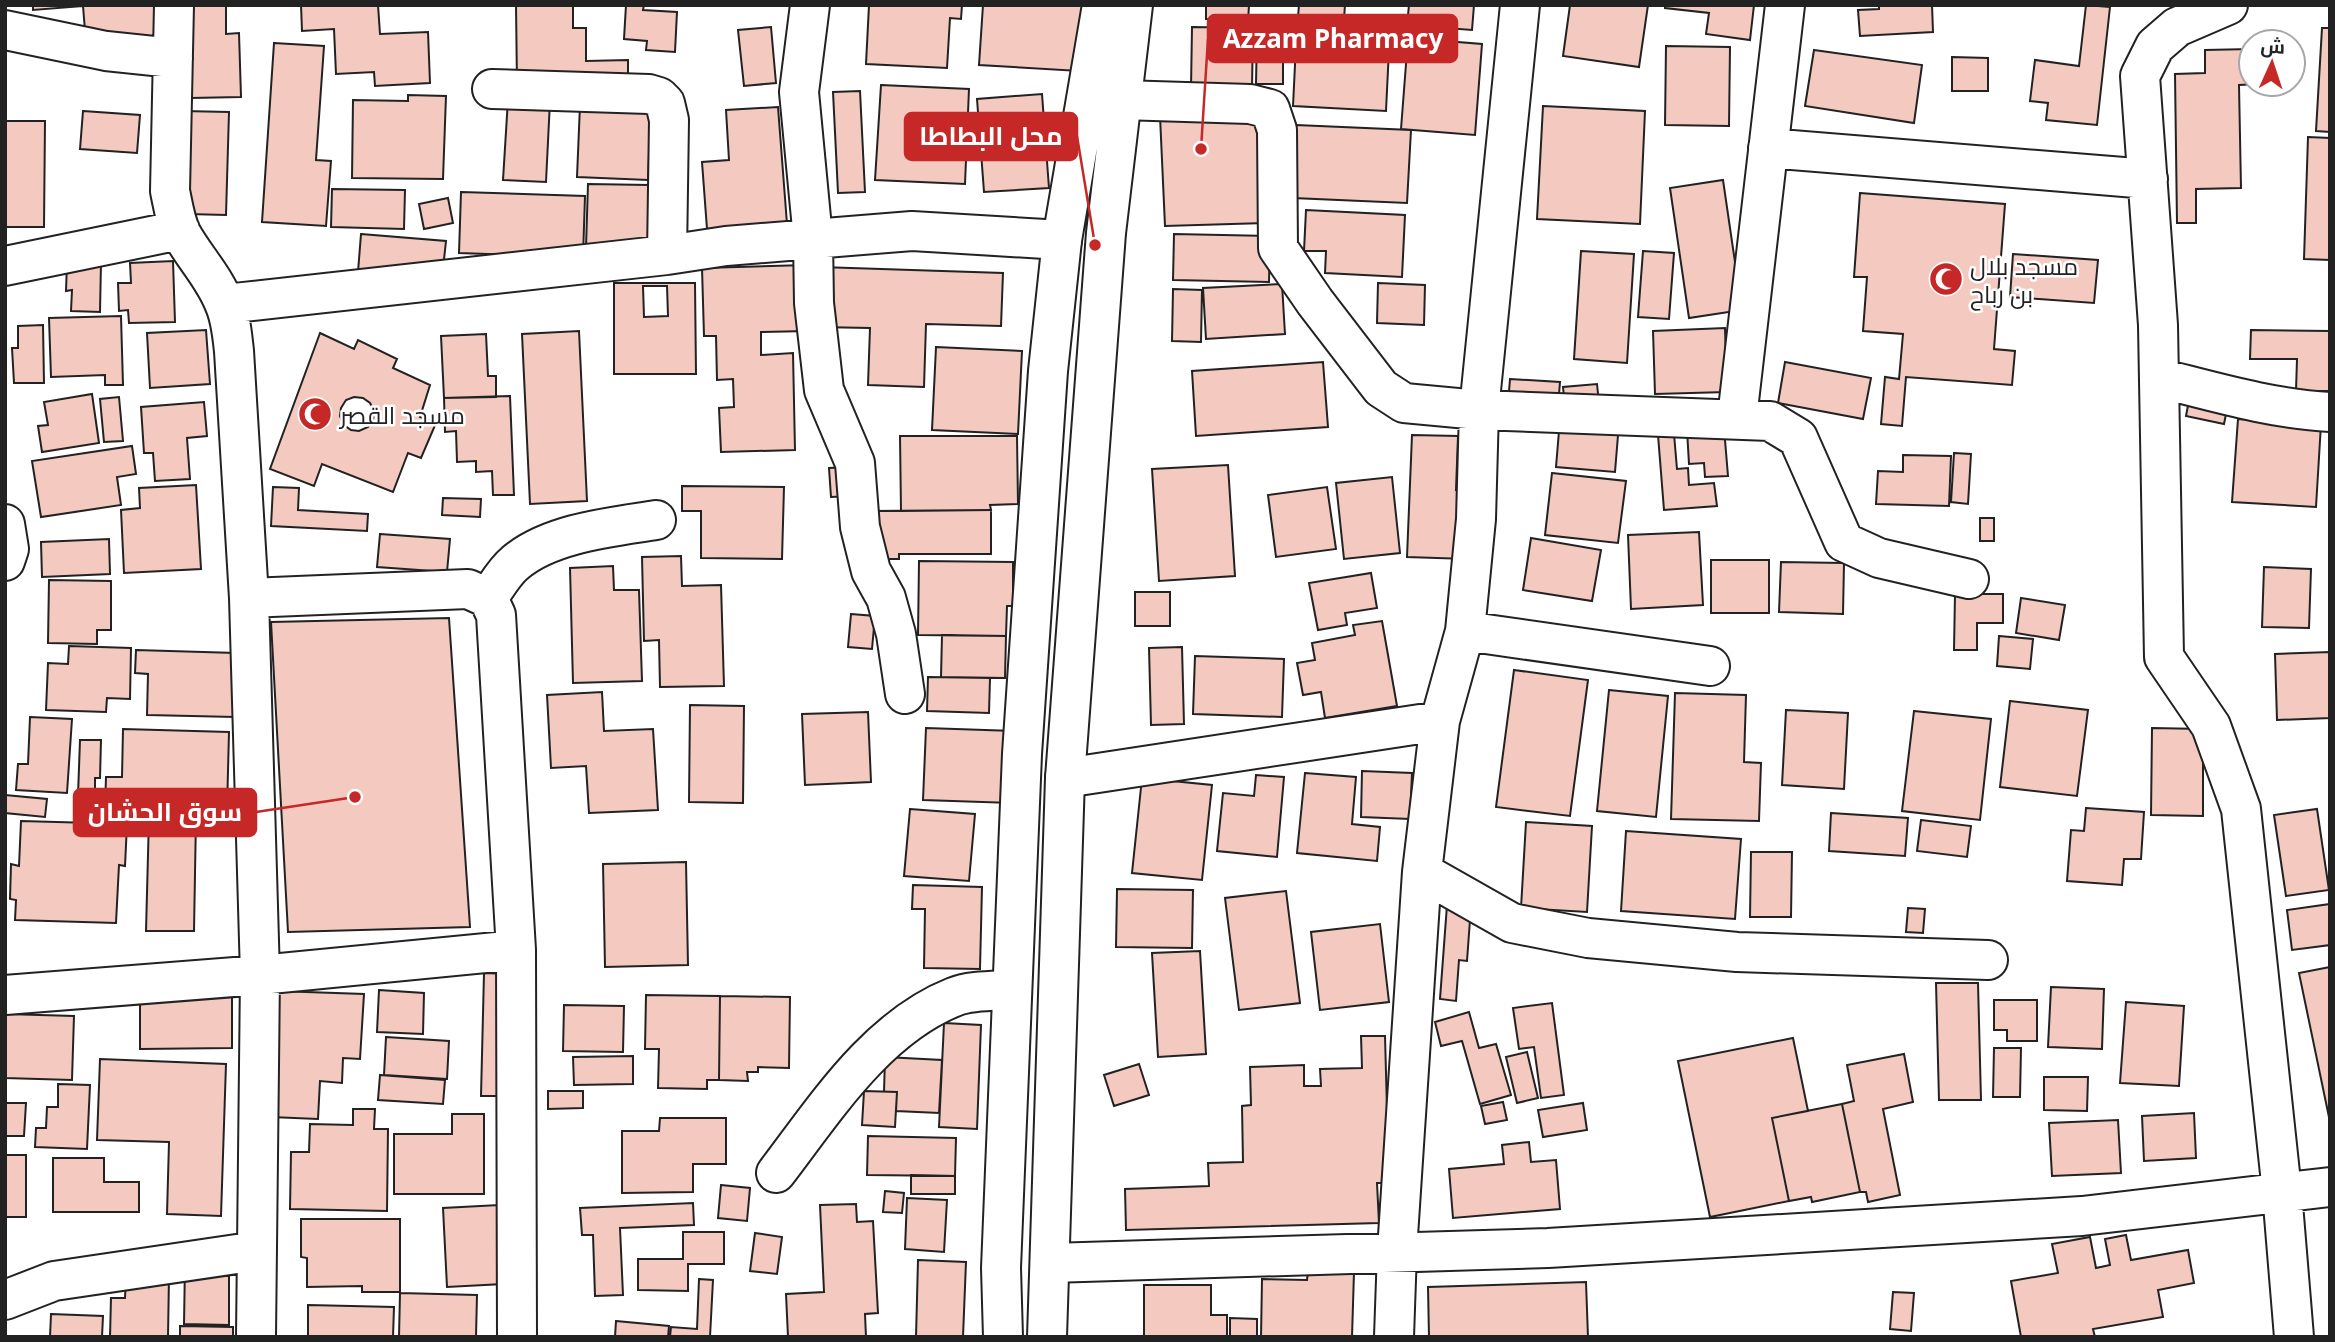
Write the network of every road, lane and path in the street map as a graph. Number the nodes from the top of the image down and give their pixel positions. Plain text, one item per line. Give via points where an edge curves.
1 (174, 5) edge
2 (810, 5) edge
3 (1102, 5) edge
4 (1133, 5) edge
5 (1520, 5) edge
6 (1785, 5) edge
7 (2228, 5) edge
8 (5, 30) edge
9 (173, 58) junction
10 (492, 89) dead end
11 (1121, 100) junction
12 (1768, 148) junction
13 (2148, 179) junction
14 (180, 230) junction
15 (813, 239) junction
16 (1062, 240) junction
17 (667, 255) junction
18 (5, 266) edge
19 (225, 304) junction
20 (2159, 378) junction
21 (1479, 410) junction
22 (2330, 412) edge
23 (1737, 418) junction
24 (656, 520) dead end
25 (5, 524) edge
26 (5, 561) edge
27 (1969, 579) dead end
28 (249, 598) junction
29 (488, 598) junction
30 (1465, 631) junction
31 (1710, 666) dead end
32 (905, 694) dead end
33 (1440, 721) junction
34 (1065, 778) junction
35 (1422, 872) junction
36 (516, 950) junction
37 (1988, 960) dead end
38 (260, 975) junction
39 (1012, 990) junction
40 (5, 995) edge
41 (776, 1173) dead end
42 (2330, 1187) edge
43 (2282, 1192) junction
44 (257, 1251) junction
45 (1396, 1251) junction
46 (1050, 1263) junction
47 (5, 1300) edge
48 (256, 1337) edge
49 (517, 1337) edge
50 (1003, 1337) edge
51 (1047, 1337) edge
52 (1394, 1337) edge
53 (2294, 1337) edge

1 - 9 street
2 - 15 street via 799,92
3 - 16 street
4 - 11 street
5 - 21 street
6 - 12 street
7 - 13 street via 2177,27 2155,46 2140,76
8 - 9 street via 106,51
9 - 14 street via 170,191
10 - 17 street via 659,97 669,120
11 - 21 street via 1250,104 1270,109 1277,130 1278,248 1293,271 1381,388 1404,403
11 - 34 street via 1105,247
12 - 13 street
12 - 23 street
13 - 20 street
14 - 18 street
14 - 19 street
15 - 16 street via 912,231
15 - 17 street
15 - 32 street via 814,303 824,390 855,463 860,527 870,571 886,598 896,634
16 - 39 street via 1048,371 1025,713
17 - 19 street
19 - 28 street via 234,351
20 - 22 street via 2249,400
20 - 43 street via 2164,657 2211,726 2241,809
21 - 23 street
21 - 30 street via 1476,519
23 - 27 street via 1770,421 1798,438 1844,542 1879,558
24 - 29 street via 598,529 545,545 514,564
25 - 26 street via 9,549
28 - 29 street via 468,589
28 - 38 street
29 - 36 street via 496,615
30 - 31 street
30 - 33 street
33 - 34 street
33 - 35 street
34 - 46 street
35 - 37 street via 1513,923 1588,938 1737,953
35 - 45 street
36 - 38 street
36 - 49 street
38 - 40 street
38 - 44 street
39 - 41 street via 956,995 918,1014 872,1054
39 - 50 street via 1001,1268
42 - 43 street
43 - 45 street via 2082,1216 1562,1247
43 - 53 street
44 - 47 street via 54,1281
44 - 48 street
45 - 46 street
45 - 52 street
46 - 51 street

